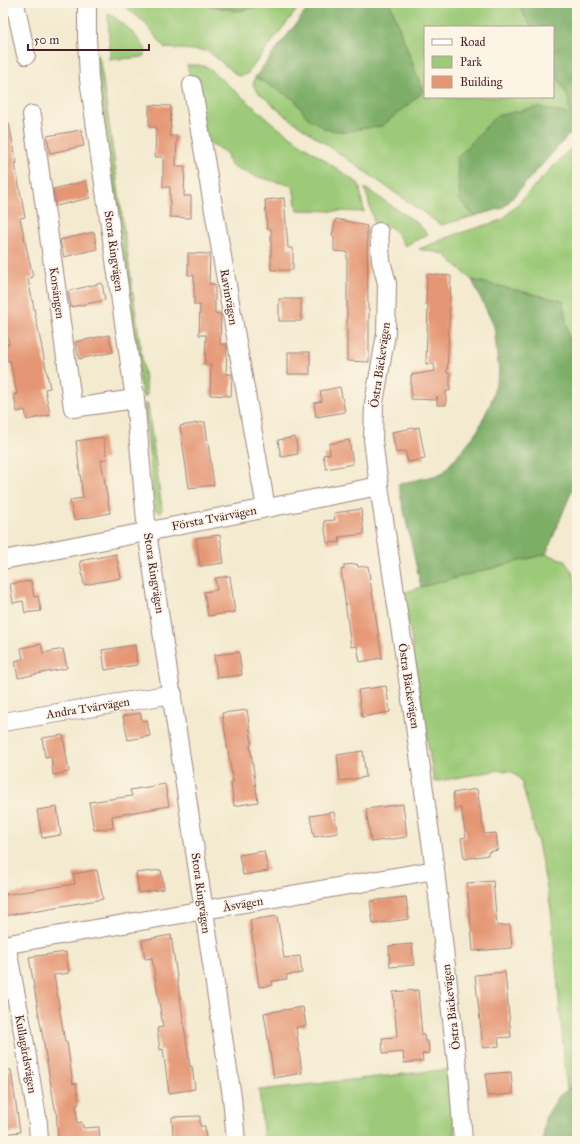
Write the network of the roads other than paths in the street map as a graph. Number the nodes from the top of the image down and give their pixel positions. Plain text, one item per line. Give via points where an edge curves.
1 (15, 3) edge
2 (87, 3) edge
3 (26, 55) dead end
4 (192, 85) dead end
5 (32, 115) dead end
6 (379, 232) dead end
7 (135, 399) junction
8 (379, 486) junction
9 (266, 508) junction
10 (148, 532) junction
11 (3, 560) edge
12 (173, 694) junction
13 (3, 722) edge
14 (435, 870) junction
15 (204, 911) junction
16 (5, 945) edge
17 (39, 1141) edge
18 (236, 1141) edge
19 (464, 1141) edge

1 - 3 street
2 - 7 street, Stora Ringvägen via 90,79
4 - 9 street, Ravinvägen
5 - 7 street, Korsängen via 73,408
6 - 8 street, Östra Bäckevägen via 381,261 387,283 385,348 377,384 373,421
7 - 10 street, Stora Ringvägen
8 - 9 street, Första Tvärvägen
8 - 14 street, Östra Bäckevägen
9 - 10 street, Första Tvärvägen
10 - 11 street, Första Tvärvägen
10 - 12 street, Stora Ringvägen
12 - 13 street, Andra Tvärvägen
12 - 15 street, Stora Ringvägen
14 - 15 street, Åsvägen
14 - 19 street, Östra Bäckevägen
15 - 16 street, Åsvägen
15 - 18 street, Stora Ringvägen via 232,1097
16 - 17 street, Kullagårdsvägen via 23,1032

